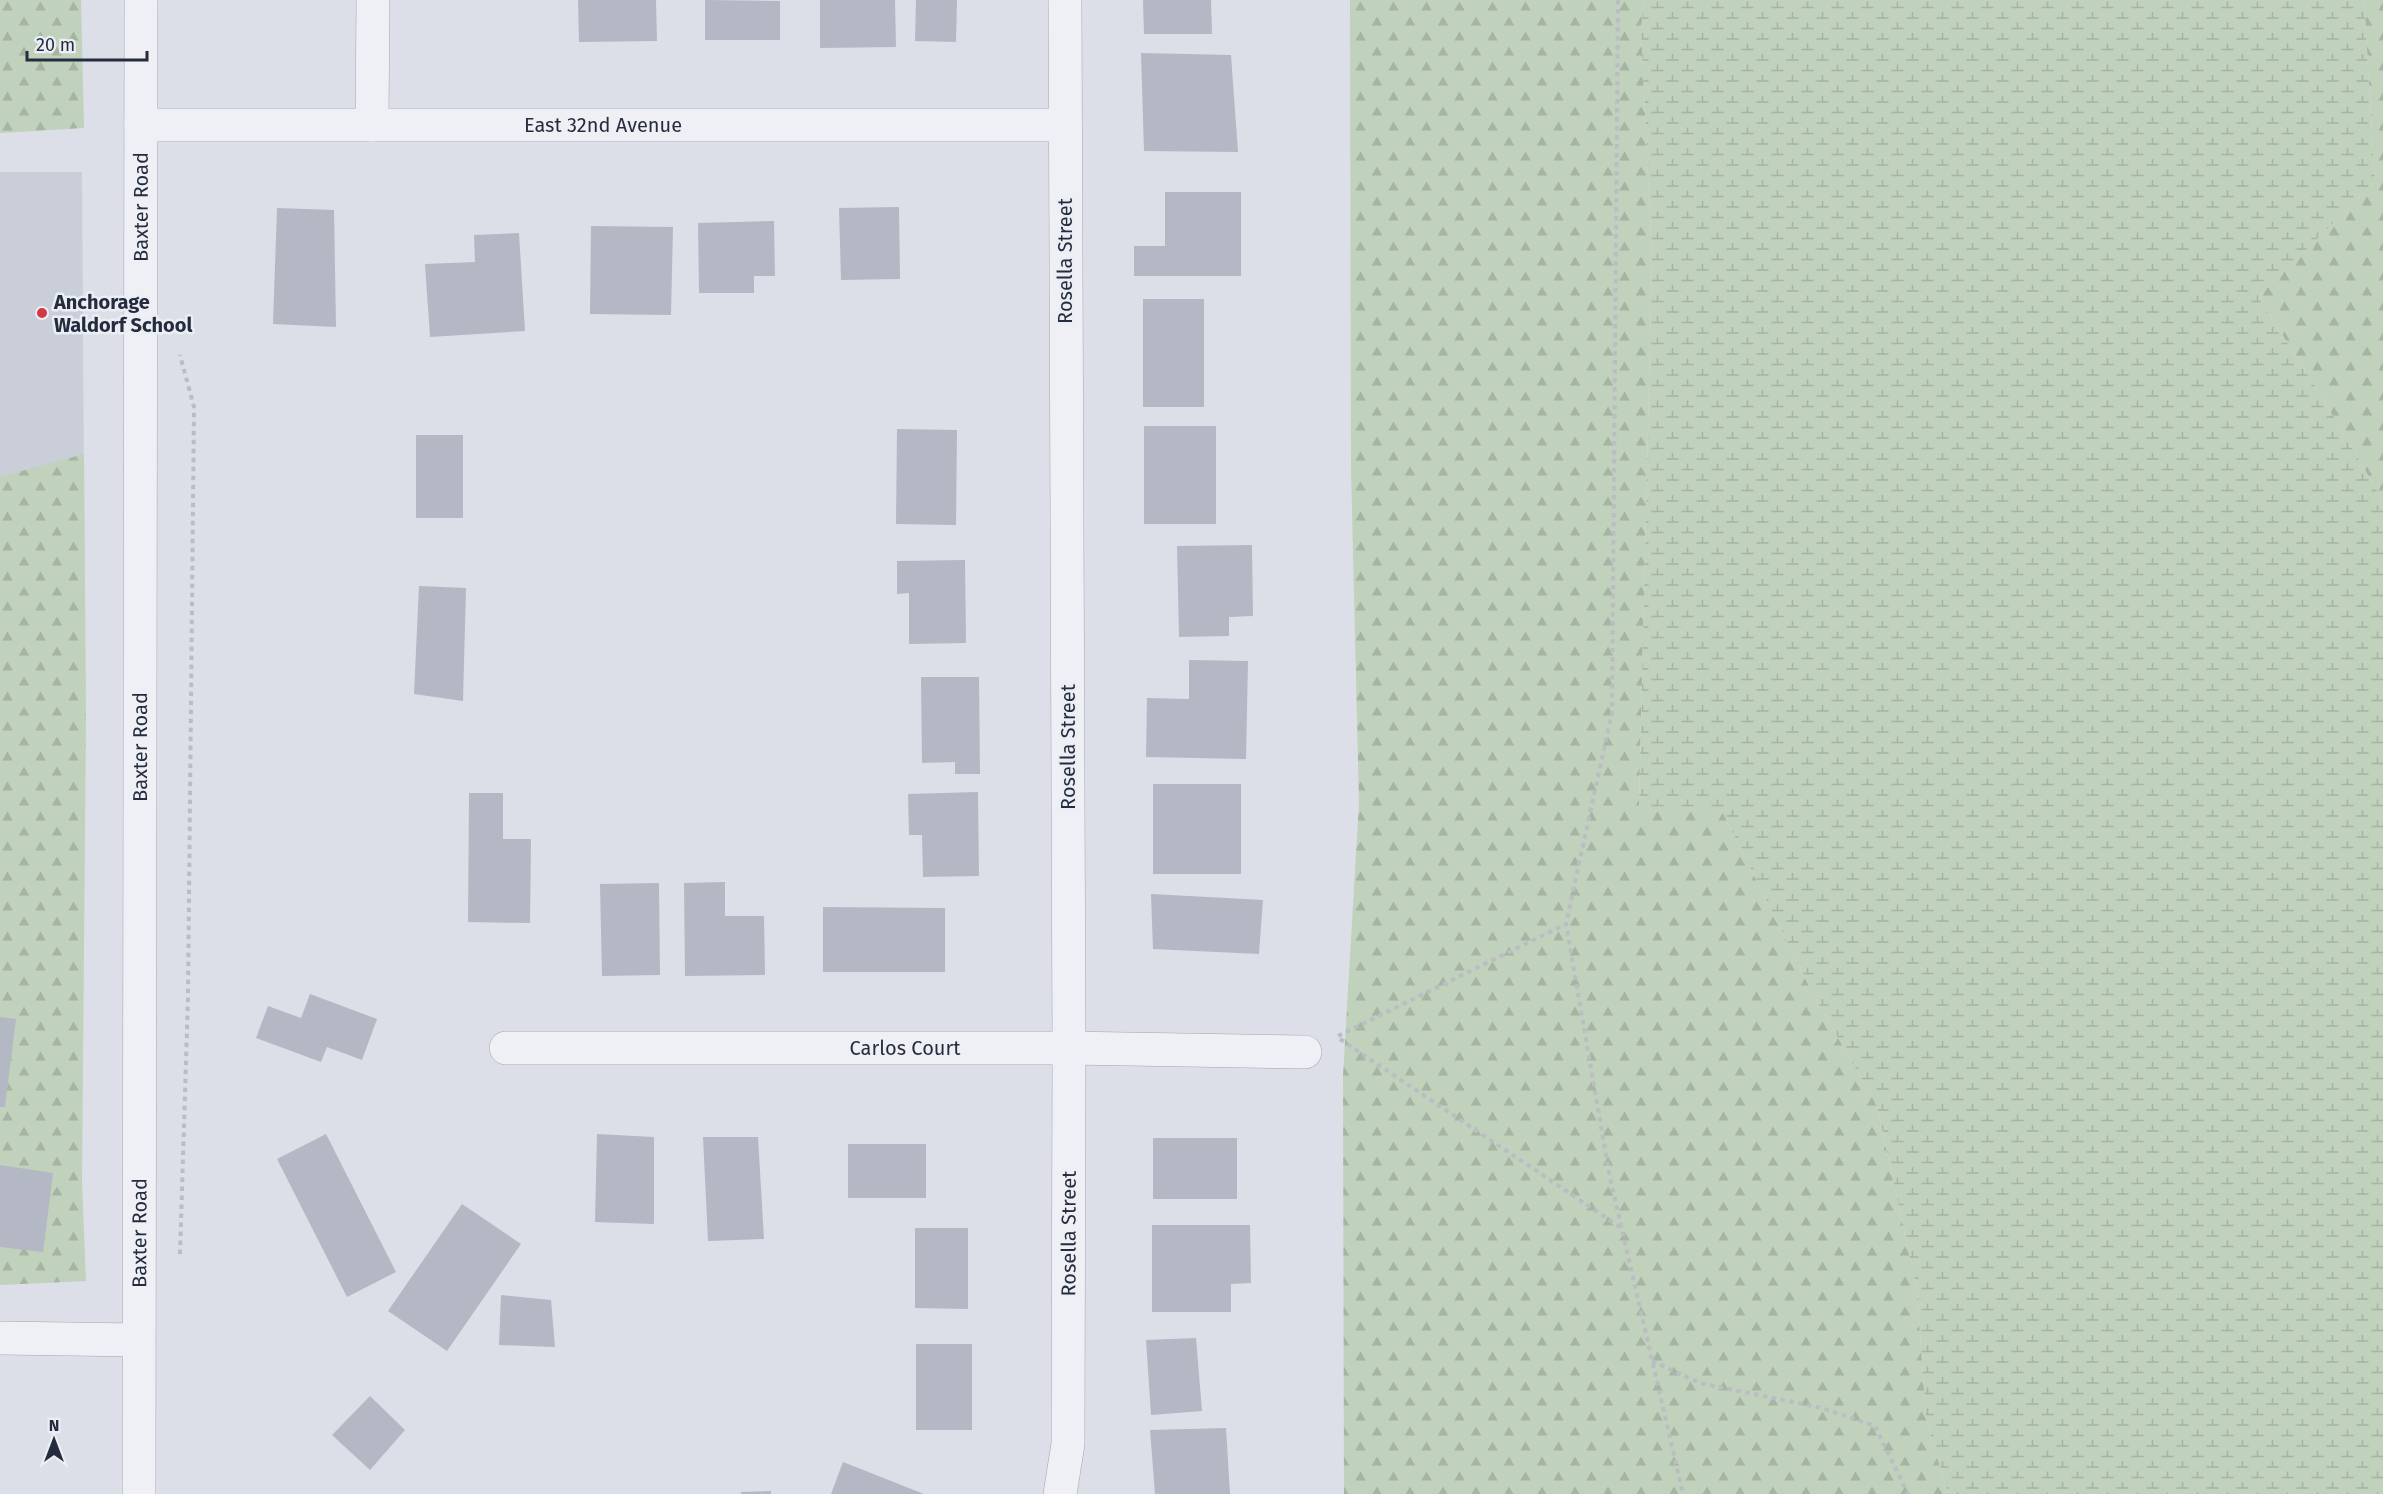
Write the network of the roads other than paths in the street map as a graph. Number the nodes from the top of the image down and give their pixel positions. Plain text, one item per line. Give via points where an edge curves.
1 (141, 0) edge
2 (373, 0) edge
3 (1065, 0) edge
4 (141, 125) junction
5 (372, 125) junction
6 (1064, 125) junction
7 (506, 1048) dead end
8 (1069, 1048) junction
9 (1305, 1052) dead end
10 (0, 1338) edge
11 (138, 1340) junction
12 (139, 1494) edge
13 (1060, 1494) edge

1 - 4 street, Baxter Road
2 - 5 street
3 - 6 street, Rosella Street
4 - 5 street, East 32nd Avenue
4 - 11 street, Baxter Road
5 - 6 street, East 32nd Avenue
6 - 8 street, Rosella Street
7 - 8 street, Carlos Court
8 - 9 street, Carlos Court
8 - 13 street, Rosella Street via 1068,1444
10 - 11 street
11 - 12 street, Baxter Road

